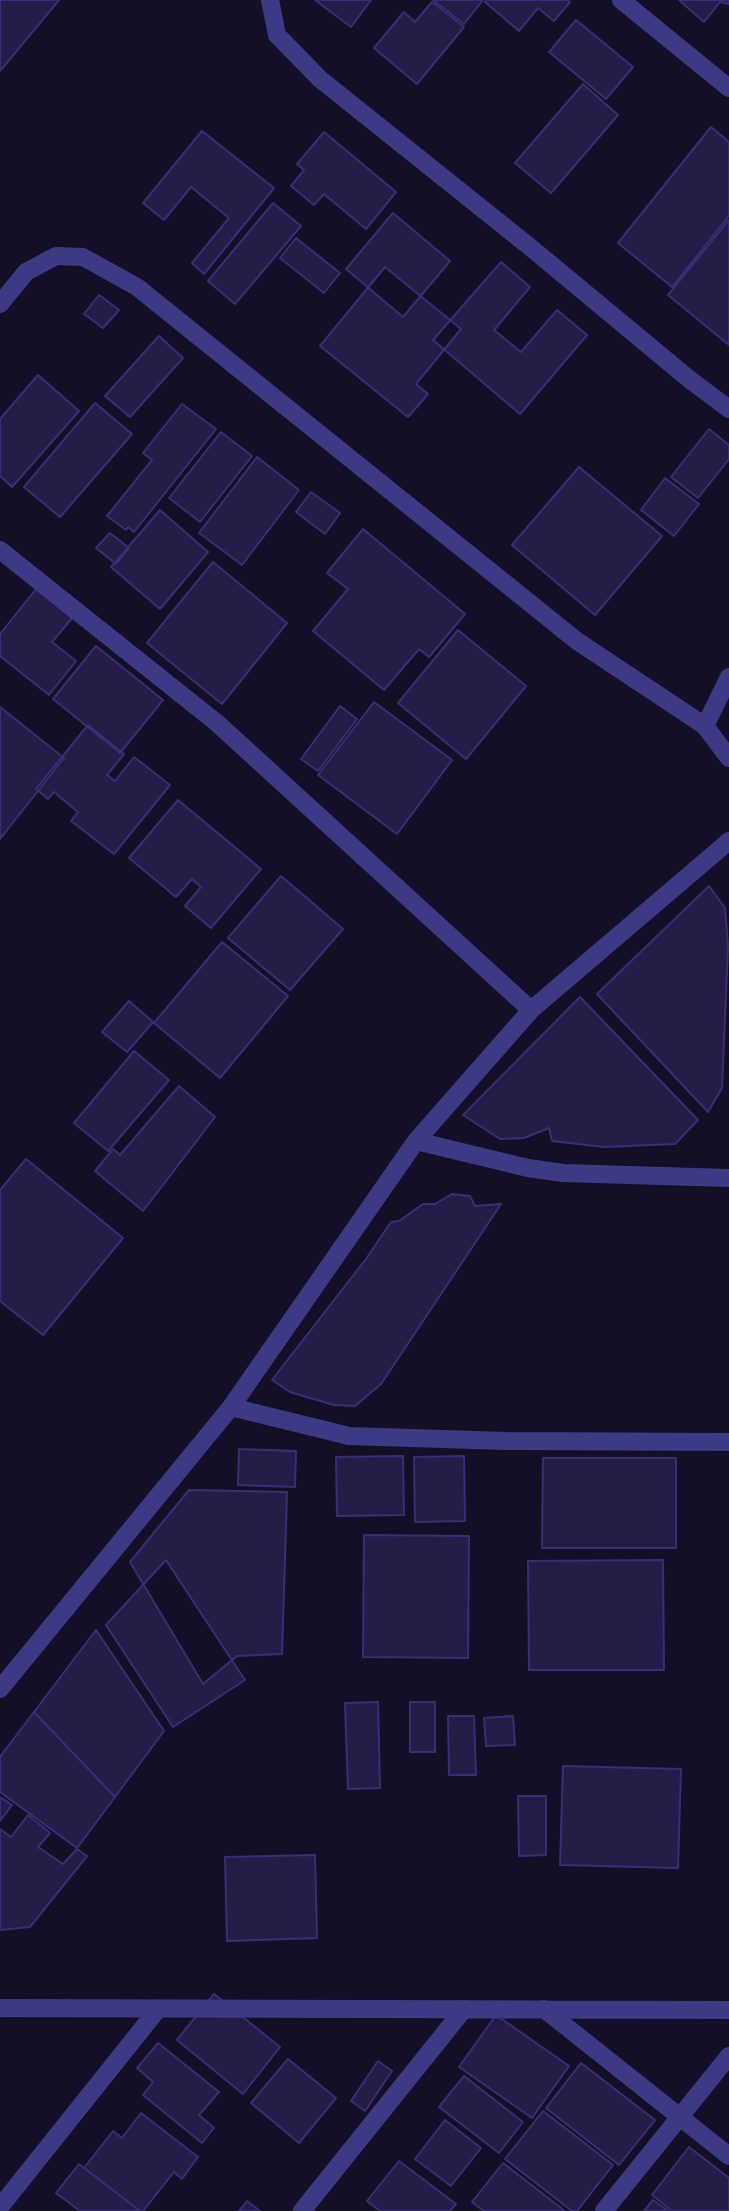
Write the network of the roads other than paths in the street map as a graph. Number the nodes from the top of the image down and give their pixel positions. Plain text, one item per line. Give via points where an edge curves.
1 (270, 0) edge
2 (621, 0) edge
3 (729, 88) edge
4 (0, 304) edge
5 (729, 409) edge
6 (0, 550) edge
7 (729, 677) edge
8 (705, 726) junction
9 (729, 758) edge
10 (729, 841) edge
11 (531, 1010) junction
12 (416, 1141) junction
13 (729, 1178) edge
14 (231, 1407) junction
15 (729, 1442) edge
16 (0, 1689) edge
17 (0, 2008) edge
18 (158, 2008) junction
19 (464, 2009) junction
20 (544, 2009) junction
21 (729, 2010) edge
22 (729, 2056) edge
23 (678, 2118) junction
24 (729, 2156) edge
25 (0, 2207) edge
26 (302, 2211) edge
27 (604, 2211) edge

1 - 5 street via 277,35 320,79
2 - 3 street
4 - 8 street via 26,272 56,256 83,257 137,287 577,640
6 - 11 street via 217,723
7 - 8 street
8 - 9 street
10 - 11 street
11 - 12 street
12 - 13 street via 563,1173
12 - 14 street
14 - 15 street via 349,1436
14 - 16 street
17 - 18 street
18 - 19 street
18 - 25 street
19 - 20 street
19 - 26 street
20 - 21 street
20 - 23 street
22 - 23 street
23 - 24 street
23 - 27 street

